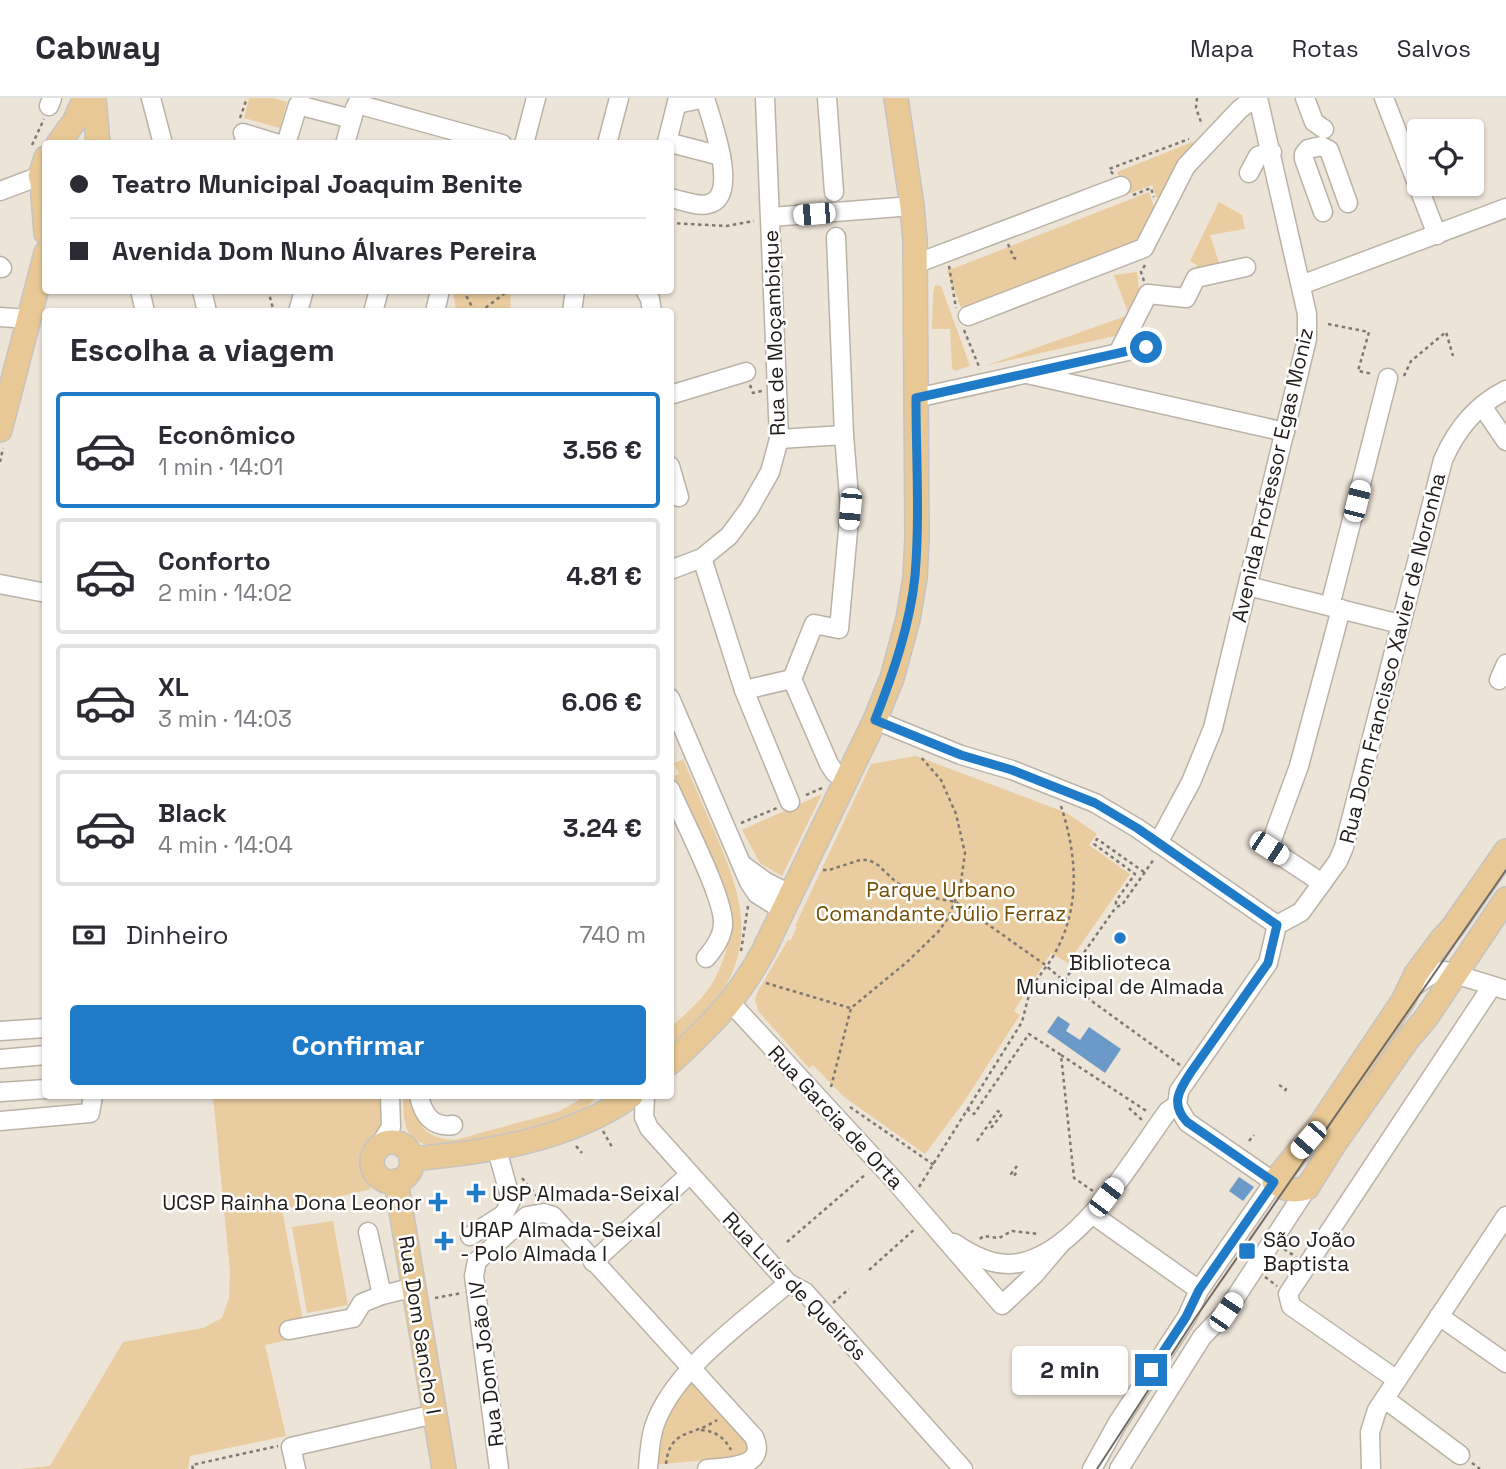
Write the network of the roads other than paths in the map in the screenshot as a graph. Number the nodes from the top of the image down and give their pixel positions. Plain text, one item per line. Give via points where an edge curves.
1 (85, 98) edge
2 (94, 98) edge
3 (151, 98) edge
4 (536, 98) edge
5 (619, 98) edge
6 (765, 98) edge
7 (827, 98) edge
8 (897, 98) edge
9 (1305, 98) edge
10 (1384, 98) edge
11 (1261, 99) edge
12 (678, 101) edge
13 (308, 104) edge
14 (356, 107) edge
15 (1324, 129) dead end
16 (61, 140) edge
17 (98, 140) edge
18 (162, 140) edge
19 (245, 140) edge
20 (266, 140) edge
21 (287, 140) edge
22 (346, 140) edge
23 (477, 140) edge
24 (525, 140) edge
25 (608, 140) edge
26 (668, 140) edge
27 (674, 144) edge
28 (1272, 152) junction
29 (721, 156) junction
30 (1249, 173) dead end
31 (42, 177) edge
32 (1311, 180) junction
33 (1121, 186) road end
34 (1280, 190) junction
35 (0, 191) edge
36 (834, 191) dead end
37 (674, 199) edge
38 (1348, 203) dead end
39 (912, 206) junction
40 (1506, 208) edge
41 (1323, 212) dead end
42 (771, 217) junction
43 (1437, 235) junction
44 (836, 237) dead end
45 (915, 264) junction
46 (1246, 267) dead end
47 (42, 269) edge
48 (1301, 285) junction
49 (961, 316) road end
50 (0, 317) edge
51 (29, 319) junction
52 (1146, 347) dead end
53 (1118, 354) junction
54 (746, 372) dead end
55 (1027, 374) junction
56 (1388, 378) road end
57 (1506, 390) edge
58 (674, 394) edge
59 (916, 398) junction
60 (1482, 406) junction
61 (0, 430) edge
62 (1285, 432) junction
63 (844, 435) junction
64 (779, 439) junction
65 (1506, 441) edge
66 (674, 480) edge
67 (679, 497) dead end
68 (702, 558) junction
69 (674, 568) edge
70 (0, 584) edge
71 (1248, 586) junction
72 (42, 592) edge
73 (1336, 608) junction
74 (1400, 624) junction
75 (792, 679) junction
76 (744, 690) junction
77 (875, 720) junction
78 (676, 732) edge
79 (848, 778) junction
80 (674, 798) edge
81 (790, 802) dead end
82 (1156, 851) junction
83 (1506, 851) edge
84 (743, 865) junction
85 (1322, 883) junction
86 (1506, 899) edge
87 (788, 903) junction
88 (1277, 925) junction
89 (1454, 927) junction
90 (706, 958) dead end
91 (1455, 973) junction
92 (1499, 988) edge
93 (1409, 989) junction
94 (731, 1003) junction
95 (42, 1028) edge
96 (0, 1031) edge
97 (42, 1055) edge
98 (0, 1059) edge
99 (674, 1059) edge
100 (42, 1088) edge
101 (0, 1092) edge
102 (92, 1099) edge
103 (390, 1099) edge
104 (420, 1099) edge
105 (626, 1099) edge
106 (645, 1099) edge
107 (1177, 1105) junction
108 (0, 1121) edge
109 (453, 1125) dead end
110 (378, 1148) junction
111 (497, 1150) junction
112 (411, 1159) junction
113 (690, 1174) junction
114 (396, 1181) junction
115 (1274, 1182) junction
116 (1307, 1188) junction
117 (1092, 1214) junction
118 (1506, 1216) edge
119 (940, 1231) junction
120 (368, 1232) dead end
121 (470, 1236) dead end
122 (1062, 1242) junction
123 (593, 1262) junction
124 (789, 1283) junction
125 (1199, 1290) junction
126 (416, 1294) junction
127 (382, 1295) junction
128 (1439, 1316) junction
129 (289, 1330) dead end
130 (1506, 1363) edge
131 (691, 1368) junction
132 (1397, 1380) junction
133 (1385, 1399) junction
134 (435, 1415) junction
135 (1460, 1455) dead end
136 (657, 1467) edge
137 (296, 1469) edge
138 (444, 1469) edge
139 (499, 1469) edge
140 (707, 1469) edge
141 (963, 1469) edge
142 (1092, 1469) edge
143 (1119, 1469) edge
144 (1371, 1469) edge

1 - 16 main road
2 - 17 main road
3 - 18 street
4 - 24 street
5 - 25 street
6 - 42 street, Rua de Moçambique
7 - 36 street
8 - 39 main road
9 - 15 street via 1314,122
10 - 43 street
11 - 28 street, Avenida Professor Egas Moniz
11 - 49 street via 1240,108 1189,162 1144,248
12 - 26 street
12 - 29 street via 705,98
13 - 14 street
13 - 21 street via 298,105
14 - 22 street
14 - 23 street
19 - 20 street via 243,133
27 - 29 street
28 - 30 street via 1258,156
28 - 34 street, Avenida Professor Egas Moniz
29 - 37 street via 723,191 718,199 701,205
31 - 35 street
32 - 34 street
32 - 38 street via 1304,154 1325,147
32 - 41 street
33 - 45 street
34 - 48 street, Avenida Professor Egas Moniz
39 - 42 street, Rua de Moçambique
39 - 45 main road
40 - 43 street
42 - 64 street, Rua de Moçambique
43 - 48 street
44 - 63 street
45 - 59 main road
46 - 53 street via 1196,278 1186,298 1148,294
47 - 51 main road
48 - 62 street, Avenida Professor Egas Moniz via 1307,339
50 - 51 street
51 - 61 main road
52 - 53 street
53 - 55 street
54 - 58 street
55 - 59 street
55 - 62 street
56 - 73 street
57 - 60 street, Rua Dom Francisco Xavier de Noronha
59 - 77 main road via 915,578 892,678
60 - 65 street
60 - 74 street, Rua Dom Francisco Xavier de Noronha via 1463,425 1443,460
62 - 71 street, Avenida Professor Egas Moniz
63 - 64 street
63 - 75 street via 850,509 839,629 814,624
64 - 68 street, Rua de Moçambique via 770,472 749,509 729,536
66 - 67 street
68 - 69 street, Rua de Moçambique
68 - 76 street
70 - 72 street
71 - 73 street
71 - 82 street, Avenida Professor Egas Moniz via 1206,746
73 - 74 street
73 - 85 street via 1299,766 1269,848
74 - 85 street, Rua Dom Francisco Xavier de Noronha via 1343,847
75 - 76 street
75 - 79 street via 829,764 835,773
76 - 81 street
77 - 79 main road
77 - 82 street via 1083,797 1113,813
78 - 84 street
79 - 87 main road
80 - 90 street via 722,915 722,931
82 - 88 street
83 - 89 main road
84 - 87 street
84 - 87 street via 757,894
85 - 88 street, Rua Dom Francisco Xavier de Noronha via 1301,912
86 - 91 main road
87 - 94 main road via 745,968
88 - 107 street via 1268,963 1191,1072 1179,1091
89 - 91 street via 1446,956
89 - 93 main road
91 - 92 street
91 - 93 street via 1435,972
91 - 116 main road
92 - 132 street via 1288,1294 1291,1306
93 - 115 main road via 1320,1125
94 - 99 main road
94 - 119 street, Rua Garcia de Orta
95 - 96 street
97 - 98 street
100 - 101 street
102 - 108 street via 90,1113
103 - 110 street via 391,1127
104 - 109 street via 432,1122
105 - 111 main road via 575,1124
106 - 113 street, Rua Luís de Queirós via 649,1128
107 - 115 street via 1187,1122
107 - 117 street, Rua Garcia de Orta
110 - 112 main road via 395,1142 407,1148
110 - 114 main road via 372,1159 374,1171 383,1179
111 - 112 main road
111 - 121 street via 510,1200 504,1214
112 - 114 main road via 409,1172
113 - 123 street
113 - 124 street, Rua Luís de Queirós
114 - 126 main road, Rua Dom Sancho I
115 - 116 main road via 1293,1191
115 - 125 street
116 - 143 street via 1226,1312 1202,1338
117 - 122 street, Rua Garcia de Orta
117 - 125 street
118 - 128 street
119 - 122 street, Rua Garcia de Orta via 970,1253 996,1263 1035,1259
119 - 122 street, Rua Garcia de Orta via 1002,1305
120 - 127 street
123 - 131 street
123 - 139 street, Rua Dom João IV via 553,1216 544,1213 527,1216 477,1261 474,1276
124 - 131 street
124 - 141 street, Rua Luís de Queirós via 805,1292
125 - 142 street
126 - 127 street
126 - 134 main road, Rua Dom Sancho I
127 - 129 street via 362,1303 353,1318
128 - 130 street
128 - 132 street
131 - 136 street via 670,1394 655,1425
131 - 140 street via 757,1445 752,1461 744,1465
132 - 133 street
133 - 135 street
133 - 144 street via 1372,1421
134 - 137 street via 291,1447
134 - 138 main road, Rua Dom Sancho I

